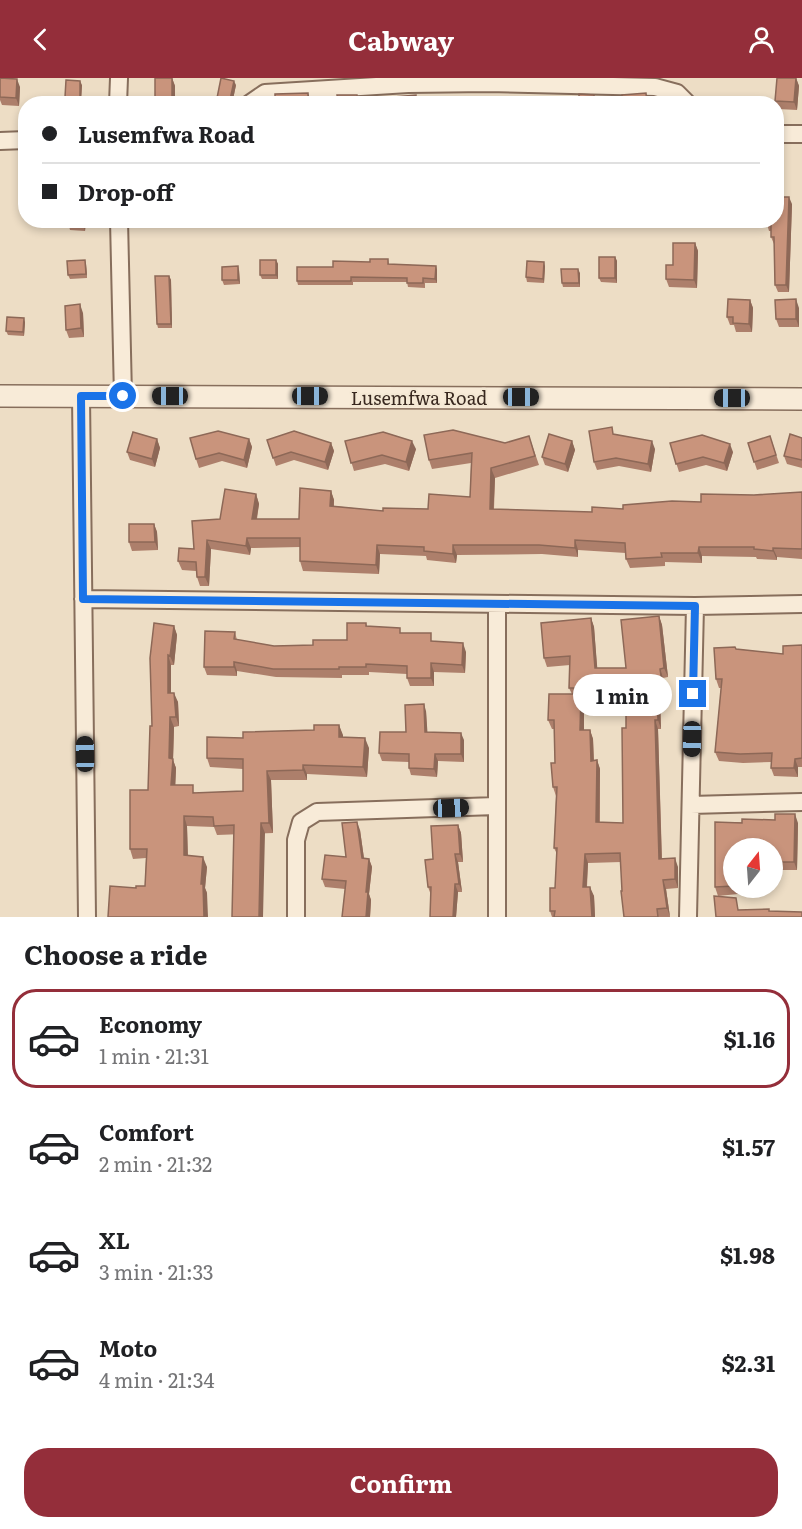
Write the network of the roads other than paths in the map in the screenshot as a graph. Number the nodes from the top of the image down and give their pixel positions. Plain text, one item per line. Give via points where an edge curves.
1 (119, 78) edge
2 (118, 96) edge
3 (261, 96) edge
4 (680, 96) edge
5 (784, 134) edge
6 (802, 134) edge
7 (18, 140) edge
8 (0, 141) edge
9 (119, 228) edge
10 (0, 396) edge
11 (81, 396) junction
12 (123, 396) junction
13 (802, 399) edge
14 (83, 599) junction
15 (497, 604) junction
16 (802, 604) edge
17 (695, 606) junction
18 (802, 802) edge
19 (691, 805) junction
20 (496, 806) junction
21 (87, 917) edge
22 (296, 917) edge
23 (497, 917) edge
24 (688, 917) edge

1 - 2 street
3 - 4 street via 298,90 488,83 655,87
5 - 6 street
7 - 8 street
9 - 12 street
10 - 11 street, Lusemfwa Road
11 - 12 street, Lusemfwa Road
11 - 14 street
12 - 13 street, Lusemfwa Road
14 - 15 street
14 - 21 street
15 - 17 street
15 - 20 street
16 - 17 street
17 - 19 street
18 - 19 street
19 - 24 street
20 - 22 street via 316,812 301,822 296,840
20 - 23 street

